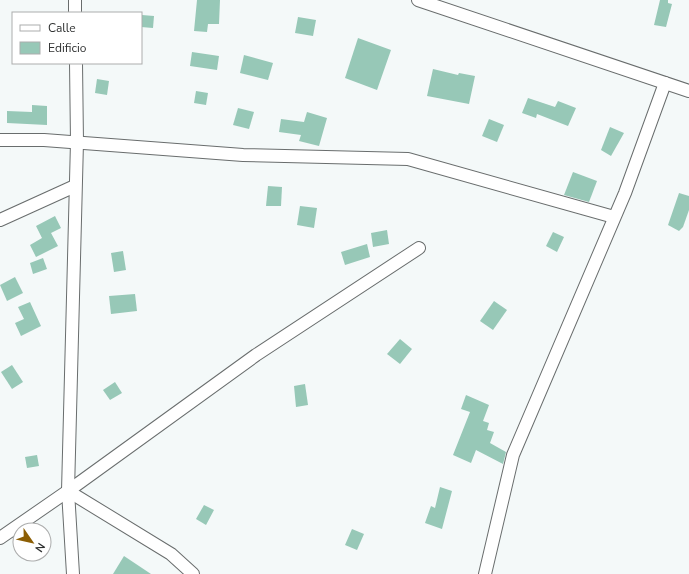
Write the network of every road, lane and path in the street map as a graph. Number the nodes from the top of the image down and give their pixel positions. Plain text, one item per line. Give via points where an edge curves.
1 (75, 0) edge
2 (418, 0) edge
3 (75, 12) edge
4 (76, 64) edge
5 (665, 83) junction
6 (689, 91) edge
7 (0, 140) edge
8 (77, 142) junction
9 (76, 186) junction
10 (614, 217) junction
11 (0, 220) edge
12 (419, 248) dead end
13 (68, 491) junction
14 (0, 538) edge
15 (73, 574) edge
16 (193, 574) edge
17 (485, 574) edge

1 - 3 street
2 - 5 street
4 - 8 street
5 - 6 street
5 - 10 street
7 - 8 street
8 - 9 street
8 - 10 street via 243,155 408,160
9 - 11 street
9 - 13 street
10 - 17 street via 513,455
12 - 13 street via 256,355
13 - 14 street
13 - 15 street
13 - 16 street via 171,554

